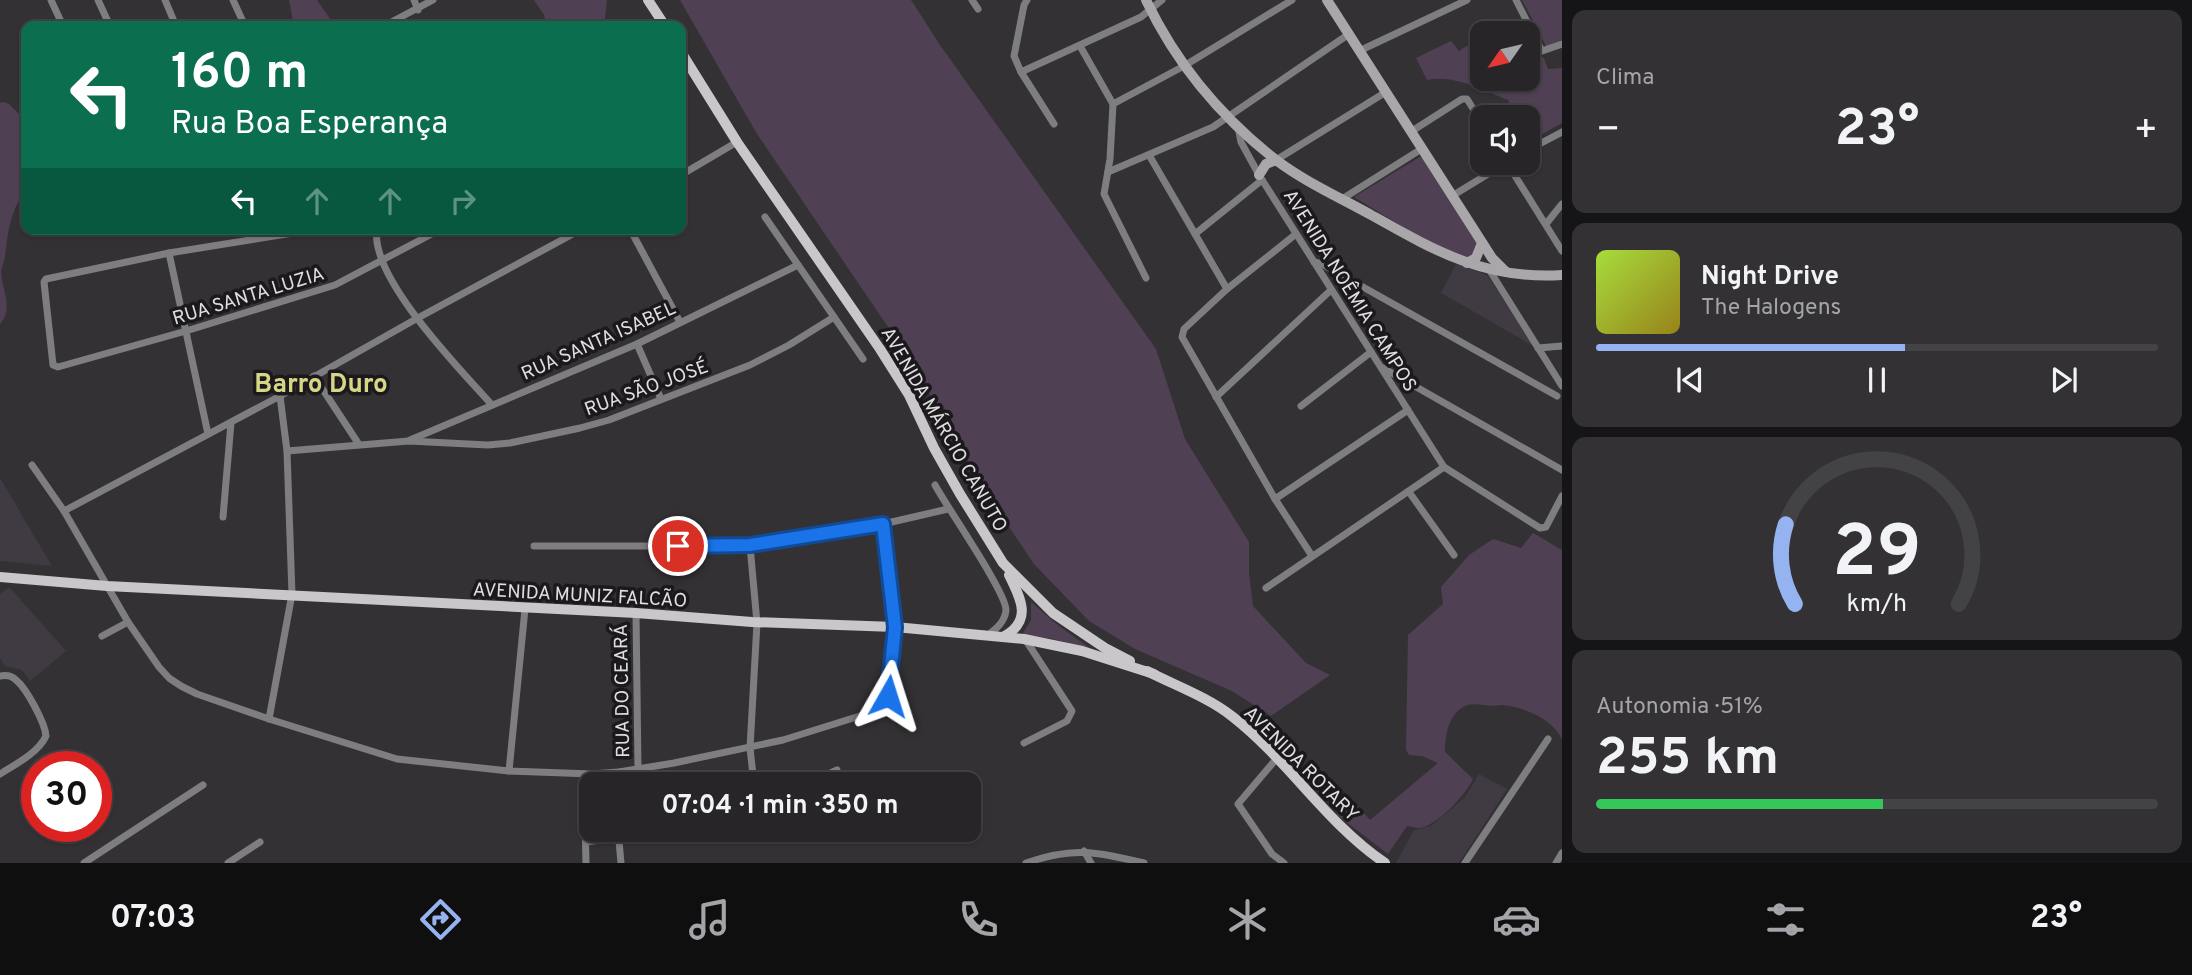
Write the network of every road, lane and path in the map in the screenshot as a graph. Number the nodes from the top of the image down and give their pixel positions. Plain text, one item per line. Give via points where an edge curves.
1 (51, 0) edge
2 (98, 0) edge
3 (165, 0) edge
4 (233, 0) edge
5 (414, 0) edge
6 (433, 0) edge
7 (648, 0) edge
8 (972, 0) edge
9 (1027, 0) edge
10 (1162, 0) edge
11 (1292, 0) edge
12 (1327, 0) edge
13 (1467, 0) edge
14 (1516, 0) edge
15 (1149, 5) edge
16 (978, 9) dead end
17 (418, 10) junction
18 (61, 21) edge
19 (108, 21) edge
20 (174, 21) edge
21 (243, 21) edge
22 (395, 21) edge
23 (662, 21) edge
24 (1349, 34) junction
25 (1562, 44) edge
26 (1080, 46) junction
27 (1359, 51) junction
28 (686, 60) edge
29 (1184, 66) junction
30 (1021, 72) junction
31 (1386, 92) junction
32 (1113, 104) junction
33 (1471, 105) edge
34 (1228, 117) junction
35 (1054, 124) dead end
36 (1238, 127) junction
37 (1412, 131) junction
38 (1562, 132) edge
39 (737, 142) junction
40 (1540, 144) edge
41 (1423, 148) junction
42 (1149, 155) junction
43 (1276, 160) junction
44 (686, 172) edge
45 (1108, 172) junction
46 (1486, 175) edge
47 (1514, 175) edge
48 (1260, 177) junction
49 (1452, 196) junction
50 (1342, 199) junction
51 (1562, 204) edge
52 (765, 217) dead end
53 (1546, 224) junction
54 (1195, 234) junction
55 (1296, 234) junction
56 (281, 235) edge
57 (377, 235) edge
58 (428, 235) edge
59 (571, 235) edge
60 (633, 235) edge
61 (1482, 243) junction
62 (1562, 251) edge
63 (169, 253) junction
64 (382, 262) junction
65 (1314, 262) junction
66 (1466, 263) junction
67 (798, 265) junction
68 (1490, 271) junction
69 (1506, 272) junction
70 (1562, 275) edge
71 (1146, 278) dead end
72 (1227, 289) junction
73 (1331, 289) junction
74 (834, 317) junction
75 (416, 319) junction
76 (680, 322) junction
77 (186, 331) junction
78 (637, 344) junction
79 (1562, 346) edge
80 (1538, 348) junction
81 (1371, 352) junction
82 (863, 359) dead end
83 (1381, 367) junction
84 (314, 376) junction
85 (1407, 383) junction
86 (1562, 386) edge
87 (280, 396) junction
88 (1399, 396) junction
89 (1557, 396) dead end
90 (1216, 397) junction
91 (661, 399) junction
92 (491, 404) junction
93 (1301, 406) dead end
94 (1408, 410) junction
95 (231, 423) junction
96 (208, 434) junction
97 (409, 441) junction
98 (358, 443) junction
99 (287, 451) junction
100 (32, 465) dead end
101 (1444, 467) junction
102 (1562, 470) edge
103 (935, 485) dead end
104 (1409, 492) junction
105 (1562, 496) edge
106 (1275, 499) junction
107 (948, 509) junction
108 (64, 511) junction
109 (223, 517) dead end
110 (883, 524) junction
111 (750, 545) junction
112 (534, 546) dead end
113 (1454, 555) dead end
114 (1312, 556) junction
115 (1003, 563) junction
116 (2, 579) edge
117 (107, 586) junction
118 (1266, 588) dead end
119 (292, 594) junction
120 (525, 609) junction
121 (636, 613) junction
122 (128, 622) junction
123 (757, 623) junction
124 (895, 627) junction
125 (102, 636) dead end
126 (987, 636) junction
127 (1003, 637) junction
128 (1024, 639) junction
129 (1154, 674) junction
130 (0, 676) edge
131 (269, 719) junction
132 (1548, 739) dead end
133 (1024, 743) dead end
134 (750, 748) junction
135 (1277, 758) junction
136 (638, 769) junction
137 (837, 770) dead end
138 (509, 771) junction
139 (619, 772) joint
140 (753, 772) edge
141 (833, 772) edge
142 (0, 774) edge
143 (203, 785) dead end
144 (260, 842) dead end
145 (586, 842) edge
146 (618, 842) edge
147 (1084, 851) junction
148 (1562, 853) edge
149 (84, 863) edge
150 (228, 863) edge
151 (586, 863) edge
152 (621, 863) edge
153 (1026, 863) edge
154 (1091, 863) edge
155 (1144, 863) edge
156 (1284, 863) edge
157 (1385, 863) edge
158 (1465, 863) edge
159 (1556, 863) edge

1 - 18 street
2 - 19 street
3 - 20 street
4 - 21 street
5 - 17 street
6 - 17 street
7 - 23 main road
8 - 16 street
9 - 30 street via 1014,56
10 - 15 street
11 - 29 street
12 - 24 street
13 - 27 street
14 - 25 street via 1542,51
15 - 26 street via 1140,17
15 - 29 street
17 - 22 street
24 - 27 street
24 - 34 street
26 - 30 street
26 - 32 street
27 - 31 street
28 - 39 main road, AVENIDA MÁRCIO CANUTO
29 - 32 street
29 - 34 street
30 - 35 street
31 - 37 street
31 - 43 street
32 - 45 street
33 - 37 street via 1462,99
34 - 36 street
34 - 42 street
36 - 43 street
36 - 48 street, AVENIDA NOÊMIA CAMPOS
37 - 41 street
38 - 40 street
39 - 44 street
39 - 115 main road, AVENIDA MÁRCIO CANUTO via 880,349
41 - 49 street
41 - 50 street
42 - 45 street
42 - 54 street
43 - 48 street via 1266,164
43 - 50 street
45 - 71 street via 1106,199
46 - 49 street
47 - 53 street
48 - 54 street
48 - 55 street, AVENIDA NOÊMIA CAMPOS
49 - 61 street
50 - 66 street via 1427,247
51 - 53 street
52 - 67 street
53 - 62 street
54 - 72 street
55 - 65 street, AVENIDA NOÊMIA CAMPOS
55 - 72 street
56 - 63 street
57 - 64 street
58 - 64 street, RUA SANTA LUZIA
59 - 75 street
60 - 76 street
61 - 66 street via 1476,258
61 - 68 street
61 - 69 street
63 - 77 street
63 - 77 street, RUA SANTA LUZIA via 45,279 49,344 55,367
64 - 75 street
64 - 77 street, RUA SANTA LUZIA via 335,285
65 - 73 street, AVENIDA NOÊMIA CAMPOS
65 - 89 street
66 - 68 street
67 - 74 street
67 - 76 street, RUA SANTA ISABEL
68 - 69 street
68 - 80 street
69 - 70 street
72 - 90 street via 1182,332
73 - 81 street, AVENIDA NOÊMIA CAMPOS
73 - 90 street
74 - 82 street
74 - 91 street, RUA SÃO JOSÉ via 765,358
75 - 84 street
75 - 92 street
76 - 78 street, RUA SANTA ISABEL
77 - 96 street
78 - 91 street
78 - 92 street, RUA SANTA ISABEL
79 - 80 street
80 - 86 street
81 - 83 street, AVENIDA NOÊMIA CAMPOS
81 - 93 street
83 - 85 street
83 - 88 street, AVENIDA NOÊMIA CAMPOS
84 - 87 street
84 - 98 street
85 - 88 street
85 - 102 street
87 - 95 street
87 - 99 street
88 - 94 street, AVENIDA NOÊMIA CAMPOS
90 - 106 street
91 - 97 street, RUA SÃO JOSÉ via 609,420 510,443
92 - 97 street, RUA SANTA ISABEL
94 - 101 street, AVENIDA NOÊMIA CAMPOS
94 - 106 street
95 - 96 street
95 - 109 street
96 - 108 street
97 - 98 street, RUA SÃO JOSÉ
98 - 99 street, RUA SÃO JOSÉ
99 - 119 street
100 - 108 street
101 - 104 street
101 - 105 street via 1539,528 1546,527
103 - 107 street
104 - 113 street
104 - 114 street
106 - 114 street
107 - 110 street
107 - 126 street via 1003,596 1003,622
108 - 117 street
110 - 111 street
110 - 124 street
111 - 112 street
111 - 123 street
114 - 118 street
115 - 127 main road via 1022,610 1019,624
115 - 129 main road, AVENIDA MÁRCIO CANUTO via 1053,613
116 - 117 main road, AVENIDA MUNIZ FALCÃO
117 - 119 main road, AVENIDA MUNIZ FALCÃO
117 - 122 street
119 - 120 main road, AVENIDA MUNIZ FALCÃO
119 - 131 street
120 - 121 main road, AVENIDA MUNIZ FALCÃO
120 - 138 street
121 - 123 main road, AVENIDA MUNIZ FALCÃO
121 - 136 street, RUA DO CEARÁ
122 - 125 street
122 - 131 street via 169,678 197,694
123 - 124 main road, AVENIDA MUNIZ FALCÃO
123 - 134 street
124 - 126 main road, AVENIDA MUNIZ FALCÃO
124 - 134 street via 888,696 882,705 863,715
126 - 127 main road, AVENIDA MUNIZ FALCÃO
127 - 128 main road, AVENIDA MUNIZ FALCÃO
128 - 129 main road, AVENIDA MUNIZ FALCÃO
128 - 133 street via 1072,711 1067,721
129 - 135 main road, AVENIDA ROTARY via 1233,716
130 - 142 street via 19,682 43,722 46,736 41,745
131 - 138 street via 397,759
132 - 158 street
134 - 136 street
134 - 140 street
135 - 156 street via 1238,804 1272,854
135 - 157 main road, AVENIDA ROTARY via 1353,839
136 - 139 street
137 - 141 street
138 - 139 street
143 - 149 street
144 - 150 street
145 - 151 street
146 - 152 street
147 - 153 street
147 - 154 street
147 - 155 street
148 - 159 street

